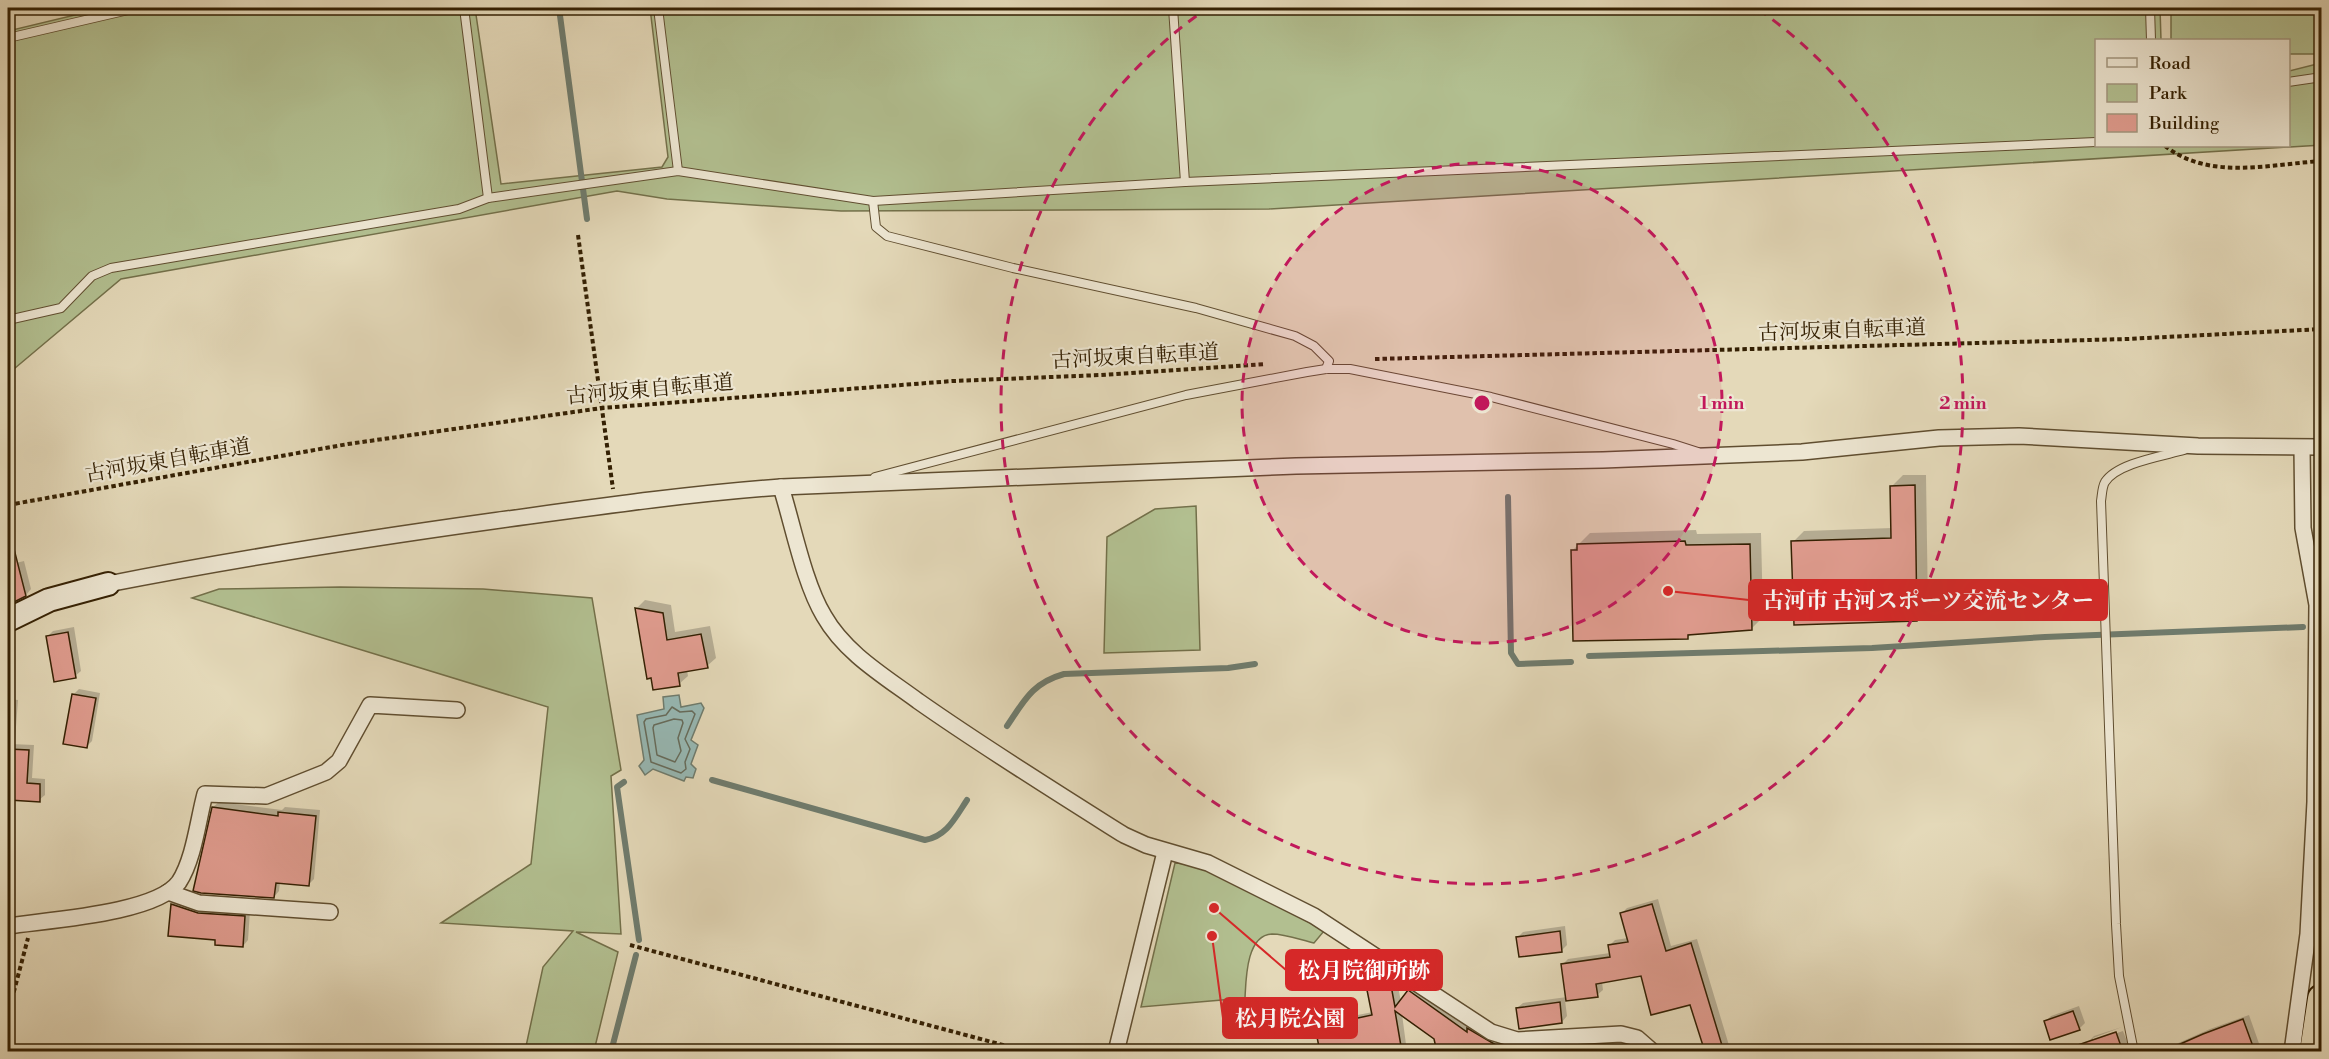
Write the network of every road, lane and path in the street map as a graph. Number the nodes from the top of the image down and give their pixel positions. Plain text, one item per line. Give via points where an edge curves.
1 (136, 8) edge
2 (464, 8) edge
3 (658, 8) edge
4 (1173, 8) edge
5 (2150, 8) edge
6 (8, 38) edge
7 (2151, 39) edge
8 (2322, 76) edge
9 (2290, 82) edge
10 (2095, 142) edge
11 (2166, 147) edge
12 (2322, 161) edge
13 (678, 171) junction
14 (1185, 182) junction
15 (488, 198) junction
16 (873, 201) junction
17 (578, 235) dead end
18 (8, 320) edge
19 (2322, 329) edge
20 (1374, 359) dead end
21 (1266, 364) dead end
22 (1326, 369) junction
23 (602, 408) junction
24 (2198, 446) junction
25 (2322, 447) edge
26 (2302, 448) junction
27 (1708, 456) junction
28 (842, 484) junction
29 (782, 487) junction
30 (614, 497) dead end
31 (8, 505) edge
32 (108, 584) joint
33 (8, 620) edge
34 (457, 710) dead end
35 (1165, 852) junction
36 (168, 892) junction
37 (330, 912) dead end
38 (27, 923) junction
39 (8, 926) edge
40 (630, 945) dead end
41 (2322, 999) edge
42 (8, 1014) edge
43 (1029, 1052) edge
44 (1116, 1052) edge
45 (1653, 1052) edge
46 (2134, 1052) edge
47 (2292, 1052) edge
48 (2314, 1052) edge

1 - 6 lane
2 - 15 lane
3 - 13 lane
4 - 14 lane
5 - 7 lane
8 - 9 lane
10 - 14 lane
11 - 12 path via 2203,163 2233,169
13 - 15 lane
13 - 16 lane
14 - 16 lane
15 - 18 lane via 459,209 111,268 92,276 61,308
16 - 22 lane via 876,227 887,236 1295,336 1314,346 1329,361
17 - 23 path
19 - 20 path, 古河坂東自転車道 via 2127,339
21 - 23 path, 古河坂東自転車道 via 953,381
22 - 27 lane via 1350,369 1491,397
22 - 28 lane via 1186,395
23 - 30 path
23 - 31 path, 古河坂東自転車道 via 348,444
24 - 26 street
24 - 27 street via 2019,436 1951,437 1802,452
24 - 46 lane via 2112,474 2104,483 2101,501 2119,965
25 - 26 street
26 - 47 street via 2303,528 2316,605 2315,802 2308,934
27 - 28 street via 1296,466
28 - 29 street
29 - 32 street via 705,492 411,533
29 - 35 street via 812,591 824,617 869,666 970,738 1124,835
32 - 33 street via 49,600
34 - 36 street via 370,705 339,761 326,772 266,796 205,794 189,859 178,882
35 - 44 street
35 - 45 street via 1208,863 1314,916 1491,1032 1517,1040 1621,1034 1637,1038
36 - 37 street via 199,903
36 - 38 street via 105,913
38 - 39 street
38 - 42 path via 28,936
40 - 43 path
41 - 48 highway

